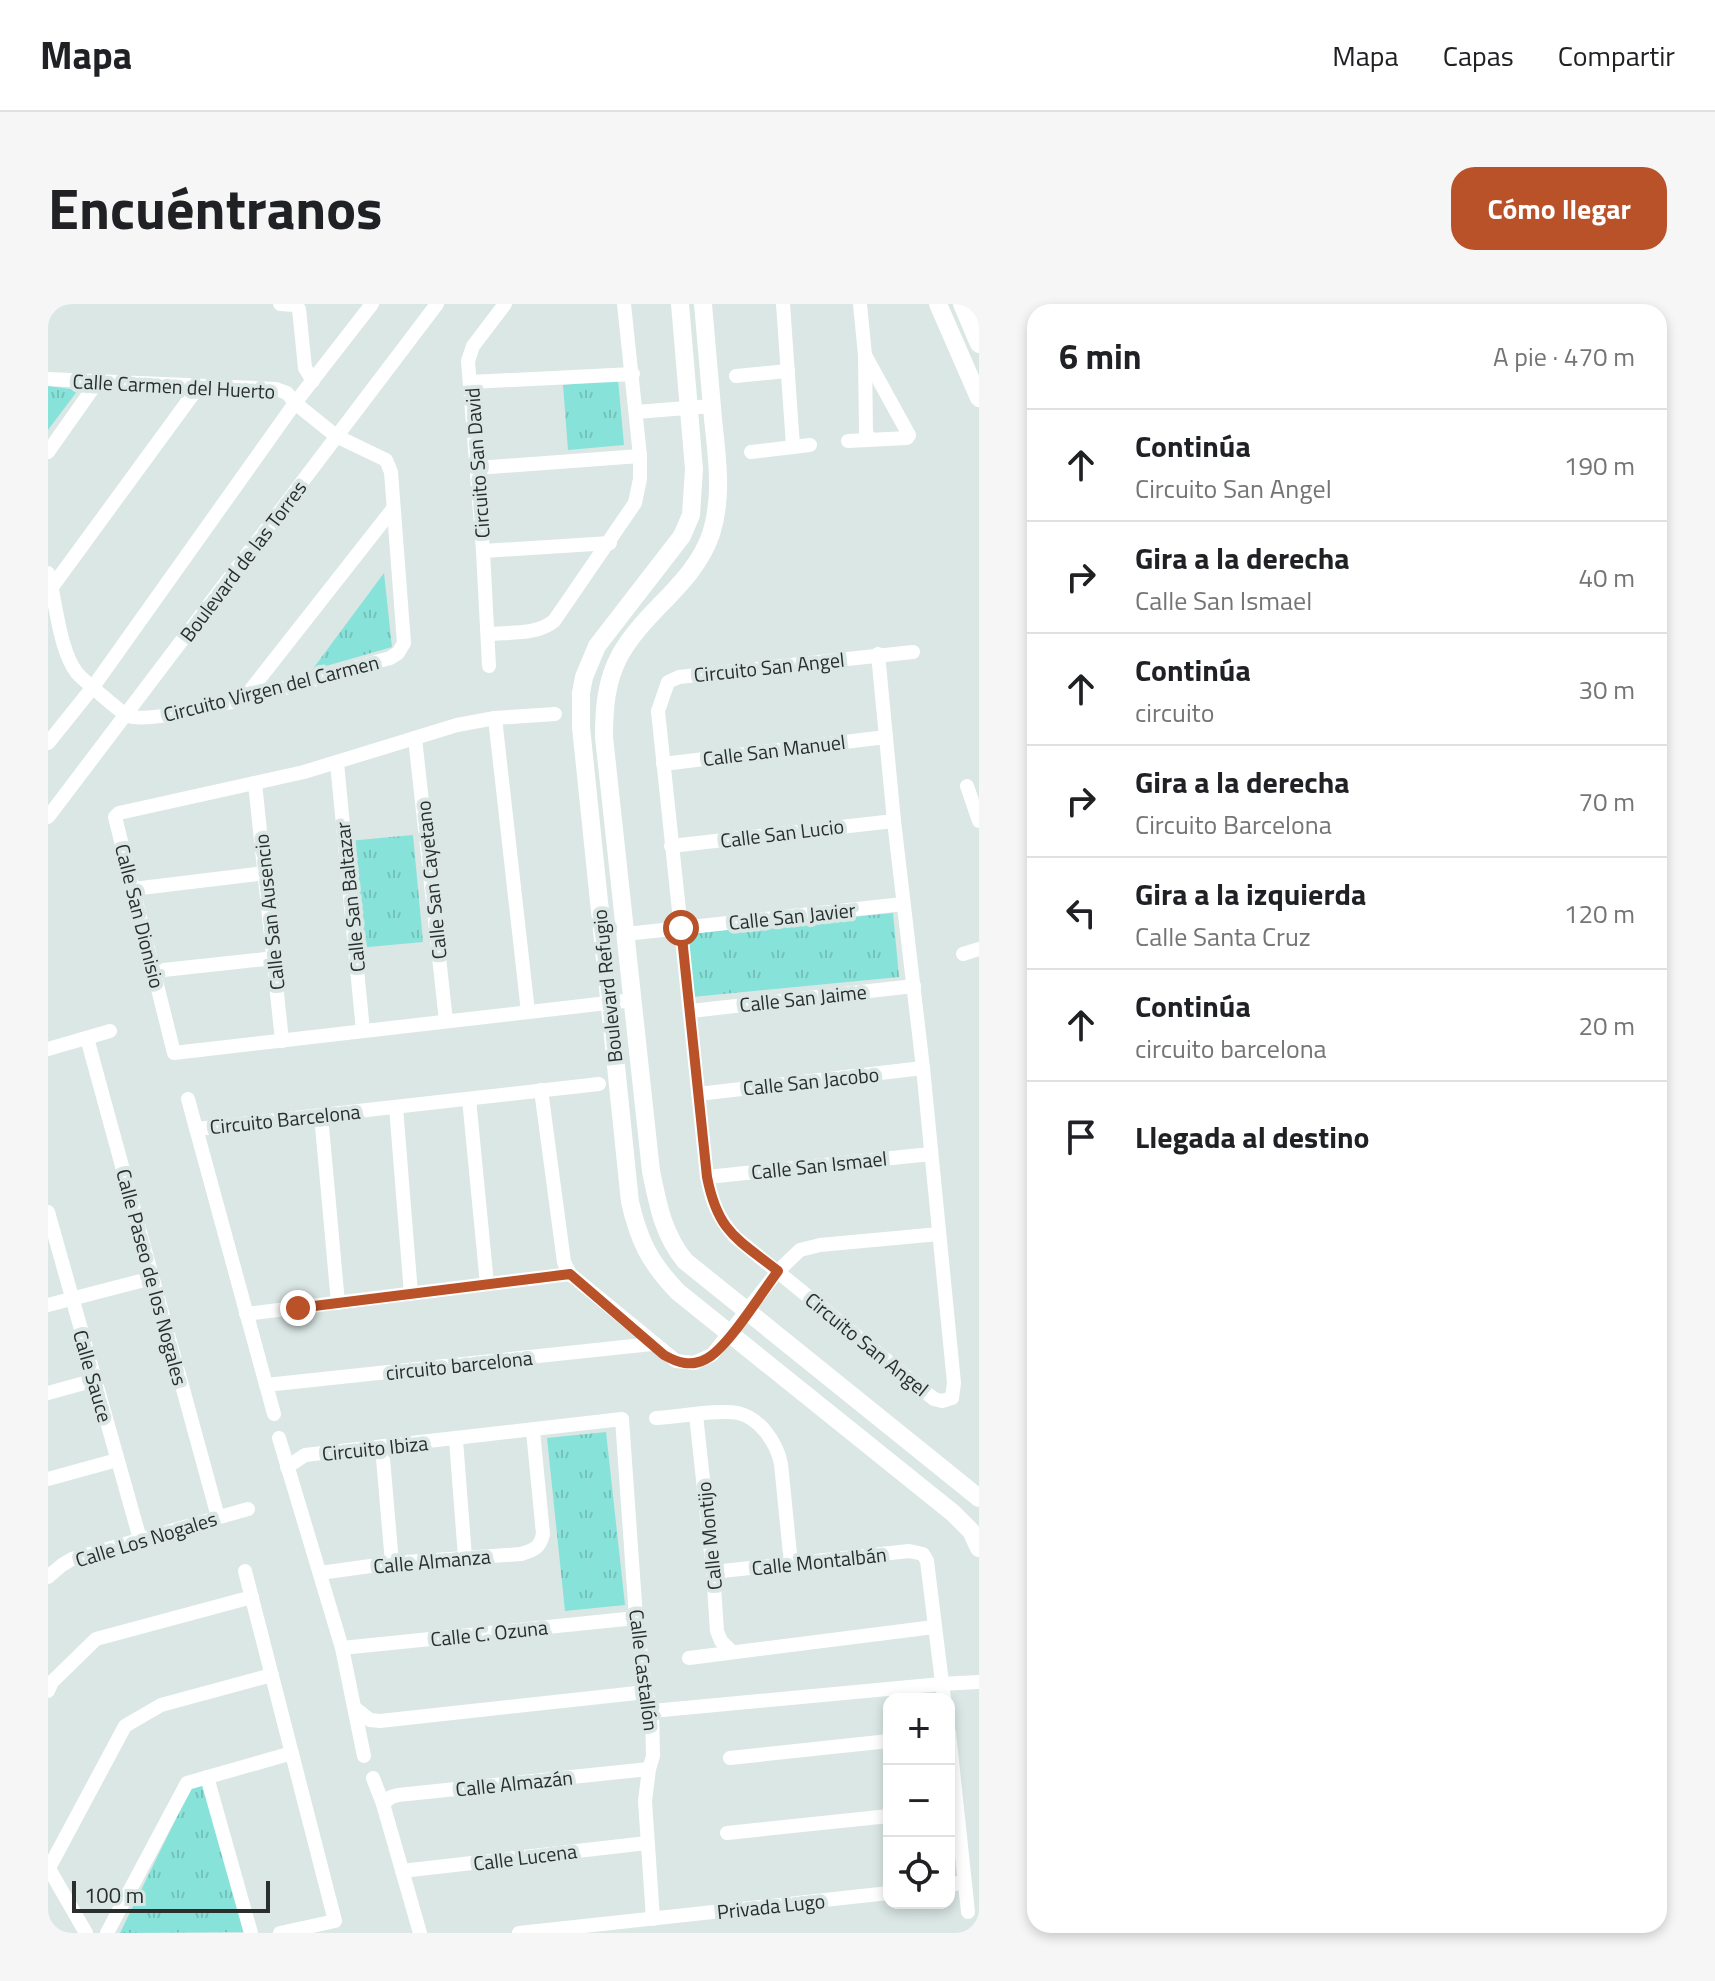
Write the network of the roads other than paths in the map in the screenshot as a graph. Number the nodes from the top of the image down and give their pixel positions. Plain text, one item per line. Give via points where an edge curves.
1 (280, 304) edge
2 (372, 304) edge
3 (437, 304) edge
4 (505, 304) edge
5 (624, 304) edge
6 (680, 304) edge
7 (703, 304) edge
8 (783, 304) edge
9 (860, 304) edge
10 (938, 304) edge
11 (962, 304) edge
12 (979, 344) edge
13 (865, 355) junction
14 (788, 371) junction
15 (633, 374) junction
16 (736, 376) dead end
17 (48, 379) edge
18 (98, 381) junction
19 (313, 381) junction
20 (470, 382) junction
21 (199, 386) junction
22 (979, 398) edge
23 (295, 403) junction
24 (712, 406) junction
25 (689, 408) junction
26 (636, 412) junction
27 (336, 436) junction
28 (870, 439) junction
29 (848, 441) dead end
30 (810, 445) dead end
31 (793, 446) junction
32 (48, 452) edge
33 (751, 452) dead end
34 (640, 456) junction
35 (477, 468) junction
36 (392, 510) junction
37 (610, 543) junction
38 (483, 551) junction
39 (50, 580) edge
40 (488, 634) junction
41 (913, 652) dead end
42 (878, 654) junction
43 (489, 666) dead end
44 (584, 677) junction
45 (93, 687) junction
46 (607, 690) junction
47 (245, 698) junction
48 (555, 714) dead end
49 (127, 716) junction
50 (495, 718) junction
51 (886, 737) junction
52 (415, 738) junction
53 (48, 743) edge
54 (337, 763) junction
55 (663, 764) junction
56 (255, 783) junction
57 (967, 786) dead end
58 (976, 802) edge
59 (48, 817) edge
60 (894, 821) junction
61 (979, 821) edge
62 (671, 846) junction
63 (265, 873) junction
64 (133, 889) junction
65 (903, 904) junction
66 (681, 928) junction
67 (626, 934) junction
68 (979, 949) edge
69 (963, 954) dead end
70 (274, 958) junction
71 (154, 971) junction
72 (914, 986) junction
73 (633, 1000) junction
74 (609, 1003) junction
75 (691, 1011) junction
76 (528, 1012) junction
77 (446, 1021) junction
78 (110, 1031) dead end
79 (363, 1031) junction
80 (87, 1038) junction
81 (282, 1041) junction
82 (48, 1049) edge
83 (923, 1068) junction
84 (599, 1084) dead end
85 (541, 1090) junction
86 (698, 1094) junction
87 (188, 1099) dead end
88 (469, 1099) junction
89 (396, 1107) junction
90 (321, 1115) junction
91 (197, 1129) junction
92 (931, 1154) junction
93 (707, 1177) junction
94 (49, 1218) edge
95 (939, 1234) junction
96 (778, 1271) junction
97 (570, 1274) junction
98 (152, 1278) junction
99 (487, 1284) junction
100 (411, 1294) junction
101 (71, 1299) junction
102 (338, 1303) junction
103 (48, 1305) edge
104 (747, 1313) junction
105 (246, 1314) junction
106 (731, 1334) junction
107 (652, 1344) junction
108 (95, 1380) junction
109 (266, 1385) junction
110 (48, 1393) edge
111 (274, 1414) dead end
112 (696, 1415) junction
113 (656, 1418) dead end
114 (622, 1419) joint
115 (533, 1431) junction
116 (279, 1438) dead end
117 (456, 1440) junction
118 (382, 1447) junction
119 (117, 1460) junction
120 (287, 1467) junction
121 (48, 1479) edge
122 (979, 1498) edge
123 (248, 1509) dead end
124 (218, 1517) junction
125 (140, 1539) junction
126 (979, 1548) edge
127 (465, 1557) junction
128 (392, 1563) junction
129 (791, 1564) junction
130 (245, 1571) dead end
131 (713, 1572) junction
132 (320, 1573) junction
133 (48, 1577) edge
134 (252, 1597) junction
135 (636, 1618) junction
136 (934, 1627) junction
137 (342, 1648) junction
138 (732, 1652) junction
139 (689, 1658) dead end
140 (272, 1675) junction
141 (979, 1682) edge
142 (48, 1691) edge
143 (943, 1691) edge
144 (646, 1692) junction
145 (356, 1709) junction
146 (652, 1711) junction
147 (883, 1742) edge
148 (292, 1753) junction
149 (364, 1756) dead end
150 (730, 1758) dead end
151 (649, 1769) junction
152 (207, 1777) junction
153 (373, 1778) dead end
154 (383, 1804) junction
155 (883, 1817) edge
156 (955, 1822) edge
157 (727, 1833) dead end
158 (647, 1843) junction
159 (48, 1868) edge
160 (402, 1871) junction
161 (964, 1881) junction
162 (955, 1884) edge
163 (883, 1894) edge
164 (968, 1912) dead end
165 (653, 1919) junction
166 (86, 1933) edge
167 (107, 1933) edge
168 (251, 1933) edge
169 (280, 1933) edge
170 (420, 1933) edge
171 (519, 1933) edge

1 - 19 street via 299,309 305,368
2 - 19 street
3 - 27 street, Boulevard de las Torres
4 - 20 street, Circuito San David via 473,346
5 - 15 street
6 - 25 street, Boulevard Refugio
7 - 24 street, Boulevard Refugio
8 - 14 street
9 - 13 street
10 - 22 street
11 - 12 street
13 - 28 street
13 - 28 street via 909,432 909,437
14 - 16 street
14 - 31 street
15 - 20 street
15 - 26 street
17 - 18 street, Calle Carmen del Huerto
18 - 21 street, Calle Carmen del Huerto
18 - 32 street
19 - 23 street
20 - 35 street, Circuito San David
21 - 23 street, Calle Carmen del Huerto via 276,389
21 - 39 street
23 - 27 street, Circuito Virgen del Carmen
23 - 45 street
24 - 25 street
24 - 46 street, Boulevard Refugio via 718,492 710,537 686,578 621,653
25 - 26 street
25 - 44 street, Boulevard Refugio via 691,515 682,536 597,646
26 - 34 street
27 - 36 street, Circuito Virgen del Carmen via 386,460
27 - 49 street, Boulevard de las Torres
28 - 29 street
30 - 31 street
31 - 33 street
34 - 35 street
34 - 37 street via 635,503
35 - 38 street, Circuito San David
36 - 47 street
36 - 47 street, Circuito Virgen del Carmen via 404,632 398,653
37 - 38 street
37 - 40 street via 561,614 546,627
38 - 40 street, Circuito San David
39 - 45 street via 70,662
40 - 43 street, Circuito San David
41 - 42 street, Circuito San Angel
42 - 51 street, Circuito San Angel
42 - 55 street, Circuito San Angel via 668,682 658,711
44 - 46 street
44 - 74 street, Boulevard Refugio via 581,727
45 - 49 street
45 - 53 street
46 - 67 street, Boulevard Refugio via 604,737
47 - 49 street, Circuito Virgen del Carmen via 165,716
48 - 50 street, Calle San Dionisio
49 - 59 street, Boulevard de las Torres
50 - 52 street, Calle San Dionisio
50 - 76 street
51 - 55 street, Calle San Manuel
51 - 60 street, Circuito San Angel
52 - 54 street, Calle San Dionisio
52 - 77 street, Calle San Cayetano
54 - 56 street, Calle San Dionisio
54 - 79 street, Calle San Baltazar
55 - 62 street, Circuito San Angel
56 - 63 street, Calle San Ausencio
56 - 64 street, Calle San Dionisio via 119,813 115,817
57 - 58 street
58 - 61 street
60 - 62 street, Calle San Lucio
60 - 65 street, Circuito San Angel
62 - 66 street, Circuito San Angel
63 - 64 street
63 - 70 street, Calle San Ausencio
64 - 71 street, Calle San Dionisio
65 - 66 street, Calle San Javier
65 - 72 street, Circuito San Angel
66 - 67 street, Calle San Javier
66 - 75 street, Circuito San Angel
67 - 73 street, Boulevard Refugio
68 - 69 street
70 - 71 street
70 - 81 street, Calle San Ausencio
71 - 81 street, Calle San Dionisio via 174,1053
72 - 75 street, Calle San Jaime
72 - 83 street, Circuito San Angel
73 - 74 street, Calle San Dionisio
73 - 104 street, Boulevard Refugio via 651,1171 663,1225 685,1261
74 - 76 street, Calle San Dionisio
74 - 106 street, Boulevard Refugio via 625,1171 636,1228 660,1273
75 - 86 street, Circuito San Angel
76 - 77 street, Calle San Dionisio
77 - 79 street, Calle San Dionisio
78 - 80 street
79 - 81 street, Calle San Dionisio
80 - 82 street
80 - 98 street, Calle Paseo de los Nogales
83 - 86 street, Calle San Jacobo
83 - 92 street, Circuito San Angel
84 - 85 street, Circuito Barcelona
85 - 88 street, Circuito Barcelona
85 - 97 street via 560,1245
86 - 93 street, Circuito San Angel
87 - 91 street
88 - 89 street, Circuito Barcelona
88 - 99 street
89 - 90 street, Circuito Barcelona
89 - 100 street
90 - 91 street, Circuito Barcelona
90 - 102 street
91 - 105 street, Circuito Barcelona
92 - 93 street, Calle San Ismael
92 - 95 street, Circuito San Angel
93 - 96 street, Circuito San Angel via 721,1221
94 - 101 street, Calle Sauce
95 - 96 street via 809,1247
95 - 96 street, Circuito San Angel via 954,1383 949,1400 934,1399
96 - 104 street
97 - 99 street
97 - 107 street
98 - 101 street
98 - 124 street, Calle Paseo de los Nogales
99 - 100 street
100 - 102 street
101 - 103 street
101 - 108 street, Calle Sauce
102 - 105 street
104 - 106 street
104 - 122 street, Boulevard Refugio
105 - 109 street, Circuito Barcelona
106 - 107 street via 712,1355 694,1363 676,1361
106 - 126 street, Boulevard Refugio via 953,1513
107 - 109 street, circuito barcelona
108 - 110 street
108 - 119 street, Calle Sauce
109 - 111 street, Circuito Barcelona
112 - 113 street
112 - 129 street via 740,1413 772,1440 781,1464
112 - 131 street, Calle Montijo
114 - 115 street, Circuito Ibiza
114 - 135 street, Calle Castallón
115 - 117 street, Circuito Ibiza
115 - 127 street, Calle Almanza via 541,1544 521,1554
116 - 120 street
117 - 118 street, Circuito Ibiza
117 - 127 street
118 - 120 street, Circuito Ibiza via 305,1455
118 - 128 street
119 - 121 street
119 - 125 street, Calle Sauce
120 - 132 street
123 - 124 street, Calle Los Nogales
124 - 125 street, Calle Los Nogales
125 - 133 street, Calle Los Nogales via 72,1559
127 - 128 street, Calle Almanza
128 - 132 street, Calle Almanza
129 - 131 street, Calle Montalbán
129 - 136 street, Calle Montalbán via 909,1551 923,1554
130 - 134 street
131 - 138 street, Calle Montijo via 717,1631
132 - 137 street
134 - 140 street
134 - 142 street via 96,1639
135 - 137 street, Calle C. Ozuna
135 - 144 street, Calle Castallón
136 - 138 street
136 - 143 street
137 - 145 street
138 - 139 street
140 - 148 street
140 - 159 street via 161,1705 125,1726
141 - 143 street
143 - 146 street
144 - 145 street via 380,1721
144 - 146 street, Calle Castallón
145 - 149 street
146 - 151 street, Calle Castallón
147 - 150 street
148 - 152 street
148 - 169 street via 335,1921
151 - 154 street, Calle Almazán via 398,1795
151 - 158 street, Calle Castallón
152 - 167 street via 187,1783
152 - 168 street
153 - 154 street
154 - 160 street
155 - 157 street
156 - 161 street
158 - 160 street, Calle Lucena
158 - 165 street, Calle Castallón
159 - 166 street
160 - 170 street
161 - 162 street
161 - 164 street
163 - 165 street, Privada Lugo
165 - 171 street

